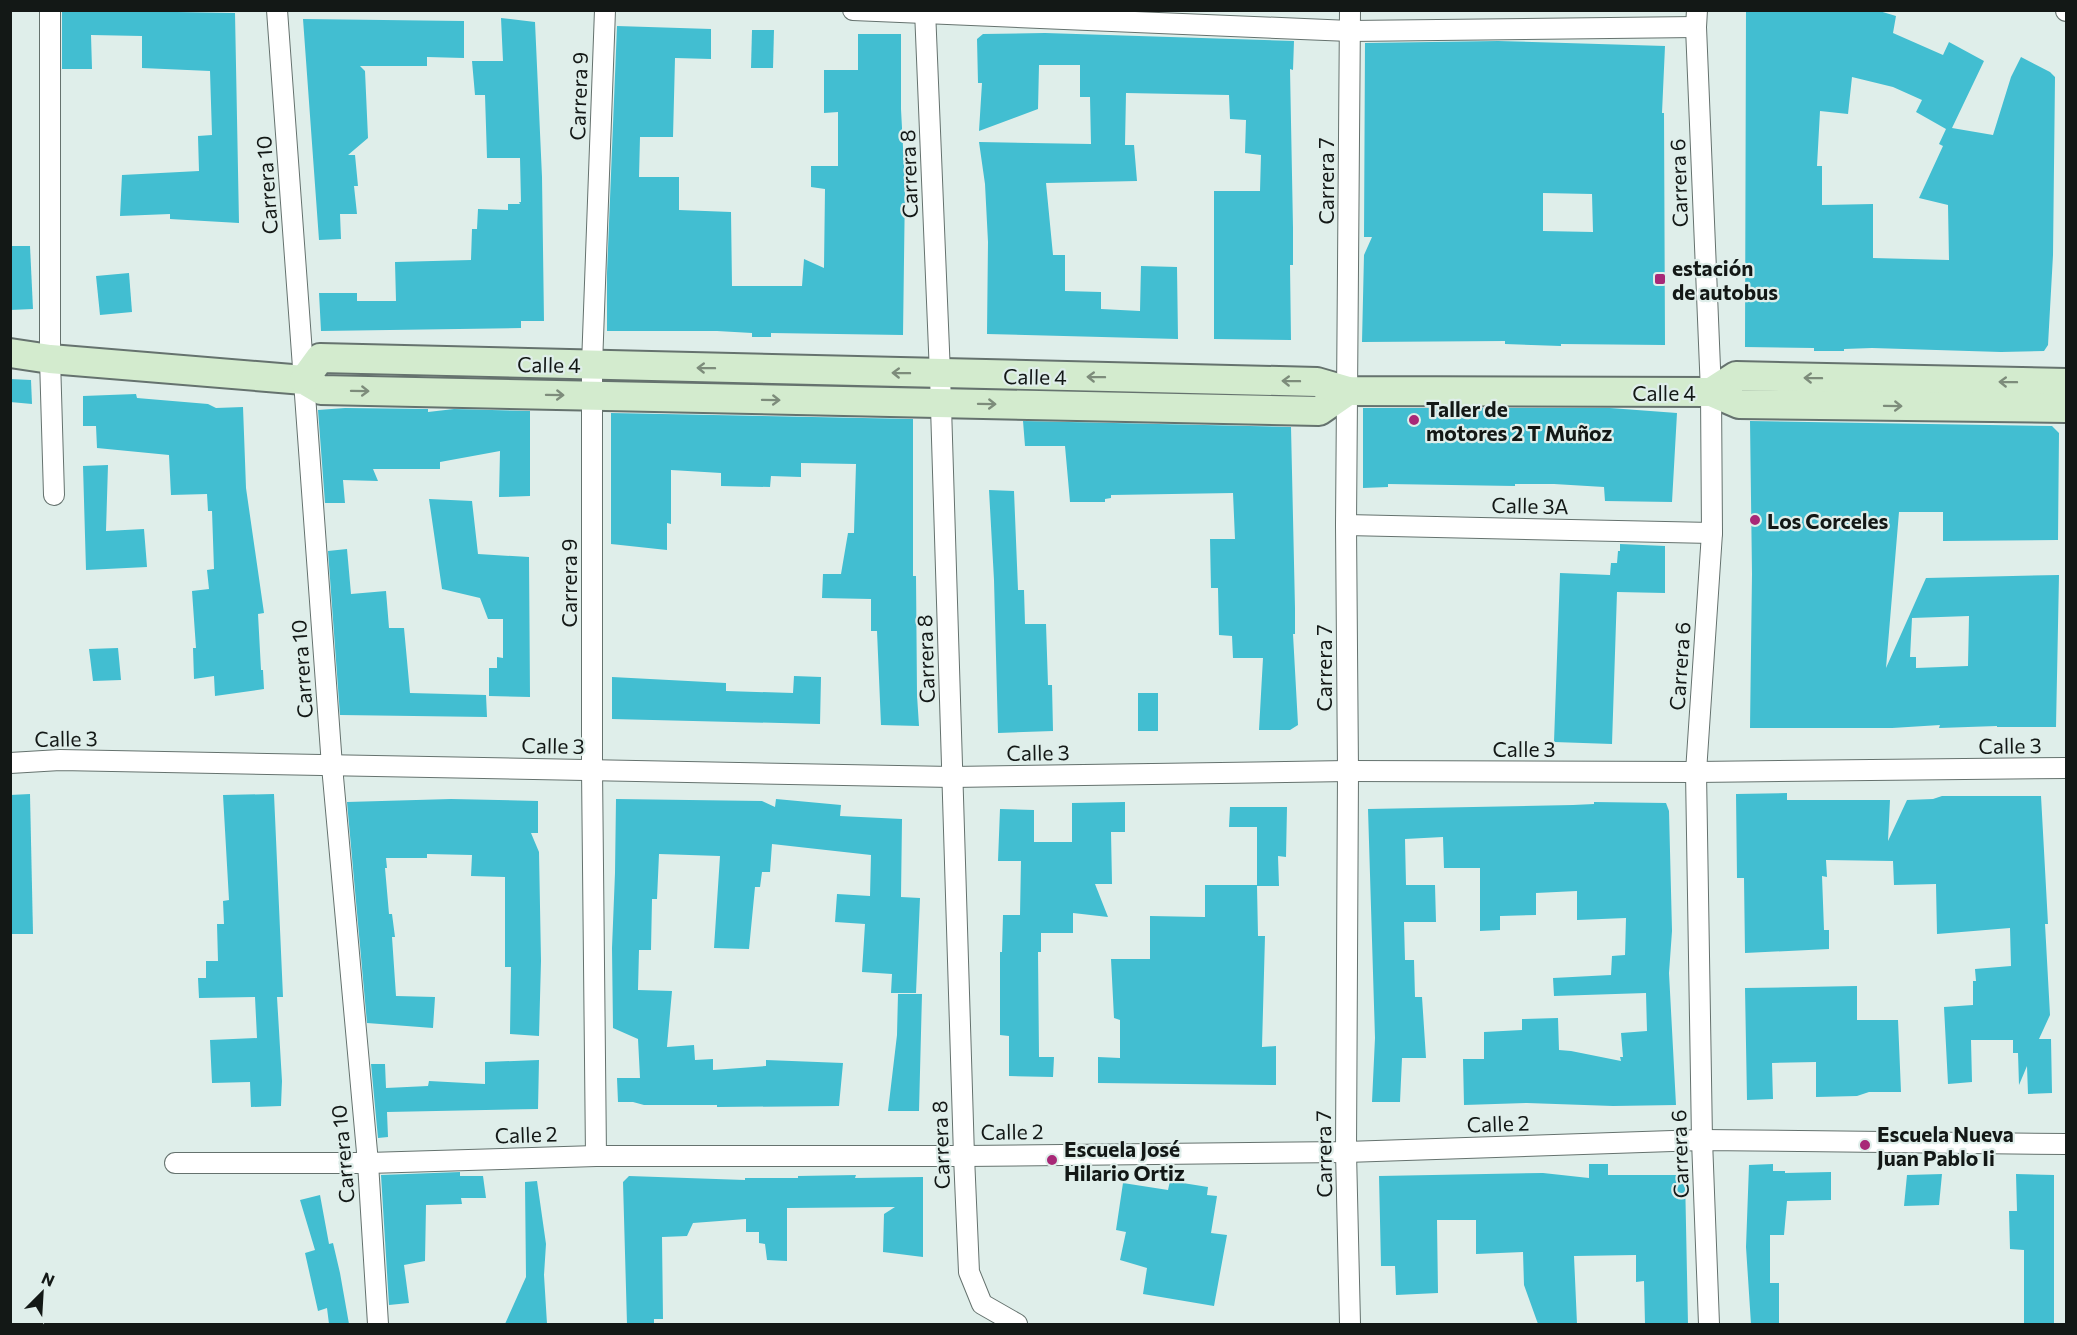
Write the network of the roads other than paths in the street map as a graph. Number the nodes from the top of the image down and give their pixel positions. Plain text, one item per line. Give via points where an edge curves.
1 (50, 10) edge
2 (277, 10) edge
3 (605, 10) edge
4 (853, 10) edge
5 (1350, 10) edge
6 (925, 12) edge
7 (1696, 19) edge
8 (1350, 31) junction
9 (10, 353) edge
10 (50, 359) junction
11 (592, 365) junction
12 (940, 374) junction
13 (304, 380) junction
14 (2067, 383) edge
15 (1348, 391) junction
16 (1711, 392) junction
17 (592, 396) junction
18 (941, 403) junction
19 (2067, 408) edge
20 (54, 495) dead end
21 (1346, 525) junction
22 (1712, 533) junction
23 (10, 763) edge
24 (332, 766) junction
25 (2067, 768) edge
26 (592, 769) junction
27 (1348, 771) junction
28 (1696, 772) junction
29 (952, 777) junction
30 (1702, 1140) junction
31 (2067, 1144) edge
32 (1346, 1152) junction
33 (596, 1156) junction
34 (964, 1156) junction
35 (175, 1162) dead end
36 (368, 1163) junction
37 (378, 1324) edge
38 (1017, 1324) edge
39 (1350, 1324) edge
40 (1709, 1324) edge

1 - 10 street
2 - 13 street, Carrera 10
3 - 11 street, Carrera 9
4 - 6 street
5 - 8 street, Carrera 7
6 - 8 street
6 - 12 street, Carrera 8
7 - 8 street
7 - 16 street, Carrera 6
8 - 15 street, Carrera 7
9 - 10 street
10 - 13 street
10 - 20 street
12 -> 11 street, Calle 4
11 - 13 street, Calle 4 via 320,358
11 - 17 street, Carrera 9
15 -> 12 street, Calle 4 via 1317,382
12 - 18 street, Carrera 8
13 -> 17 street via 321,390
13 - 24 street, Carrera 10
14 -> 16 street, Calle 4 via 1737,376
15 - 16 street, Calle 4
18 -> 15 street via 1319,411
15 - 21 street, Carrera 7
16 -> 19 street via 1739,404
16 - 22 street, Carrera 6
17 -> 18 street
17 - 26 street, Carrera 9
18 - 29 street, Carrera 8
21 - 22 street, Calle 3A
21 - 27 street, Carrera 7
22 - 28 street, Carrera 6
23 - 24 street, Calle 3 via 60,760
24 - 26 street, Calle 3
24 - 36 street, Carrera 10
25 - 28 street, Calle 3
26 - 29 street, Calle 3
26 - 33 street, Carrera 9
27 - 28 street, Calle 3
27 - 29 street, Calle 3
27 - 32 street, Carrera 7
28 - 30 street, Carrera 6
29 - 34 street, Carrera 8
30 - 31 street, Calle 2
30 - 32 street, Calle 2
30 - 40 street, Carrera 6
32 - 34 street, Calle 2
32 - 39 street, Carrera 7
33 - 34 street, Calle 2
33 - 36 street, Calle 2
34 - 38 street, Carrera 8 via 969,1272 982,1304
35 - 36 street, Calle 2
36 - 37 street, Carrera 10

